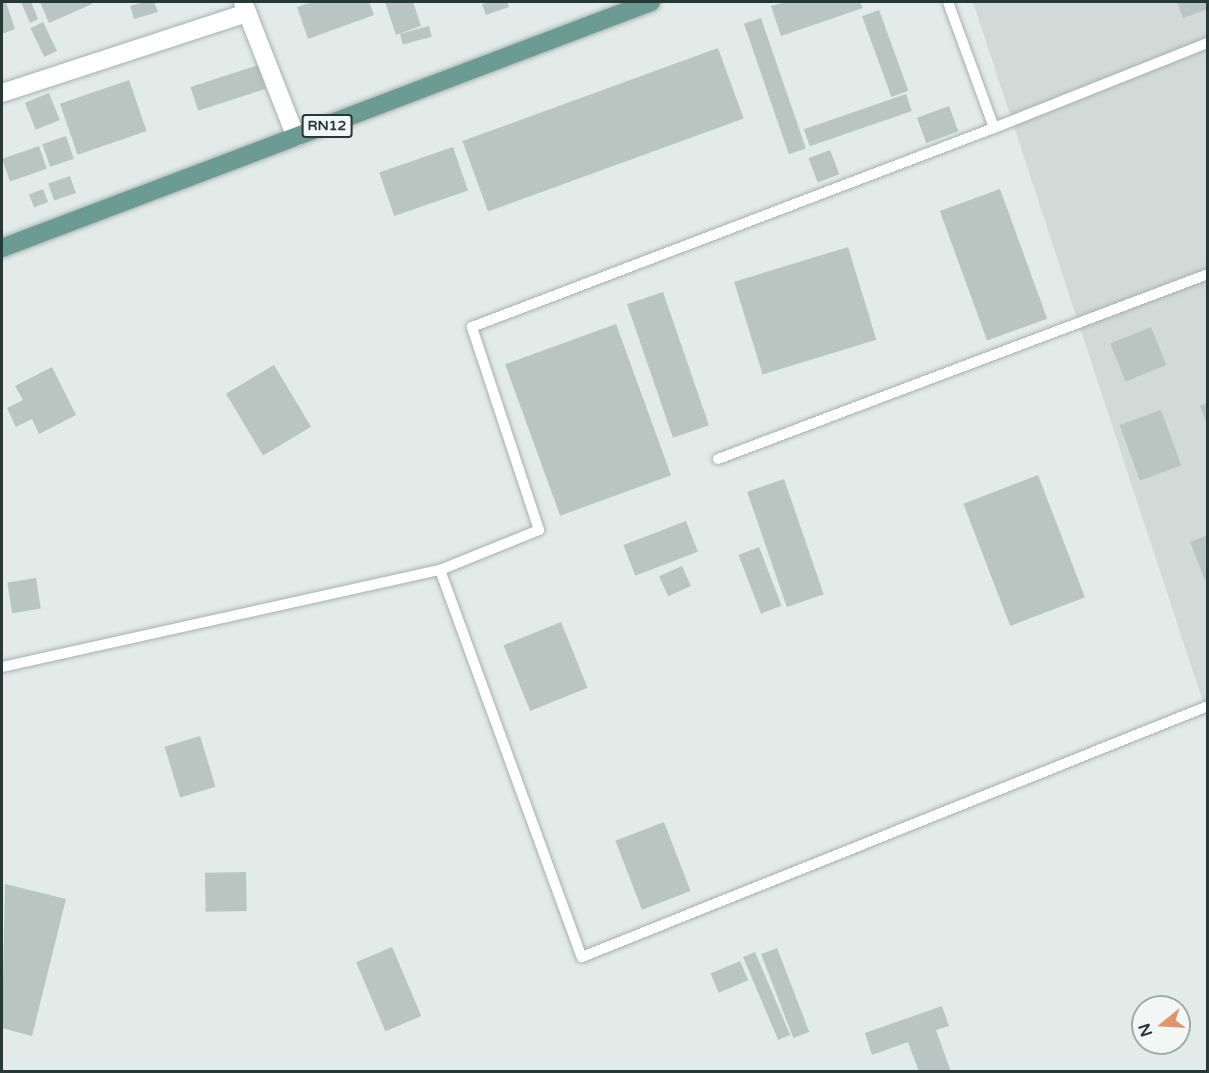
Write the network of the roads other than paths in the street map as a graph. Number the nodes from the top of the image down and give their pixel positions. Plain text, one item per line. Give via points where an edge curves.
1 (651, 2) edge
2 (948, 2) edge
3 (245, 7) edge
4 (1208, 43) edge
5 (2, 93) edge
6 (994, 128) junction
7 (296, 137) junction
8 (2, 248) edge
9 (1208, 274) edge
10 (718, 459) dead end
11 (440, 570) junction
12 (2, 667) edge
13 (1208, 706) edge

1 - 7 main road, RN12
2 - 6 lane
3 - 5 street
3 - 7 street
4 - 6 lane
6 - 11 lane via 472,327 539,530
7 - 8 main road, RN12
9 - 10 lane
11 - 12 lane
11 - 13 lane via 582,957

